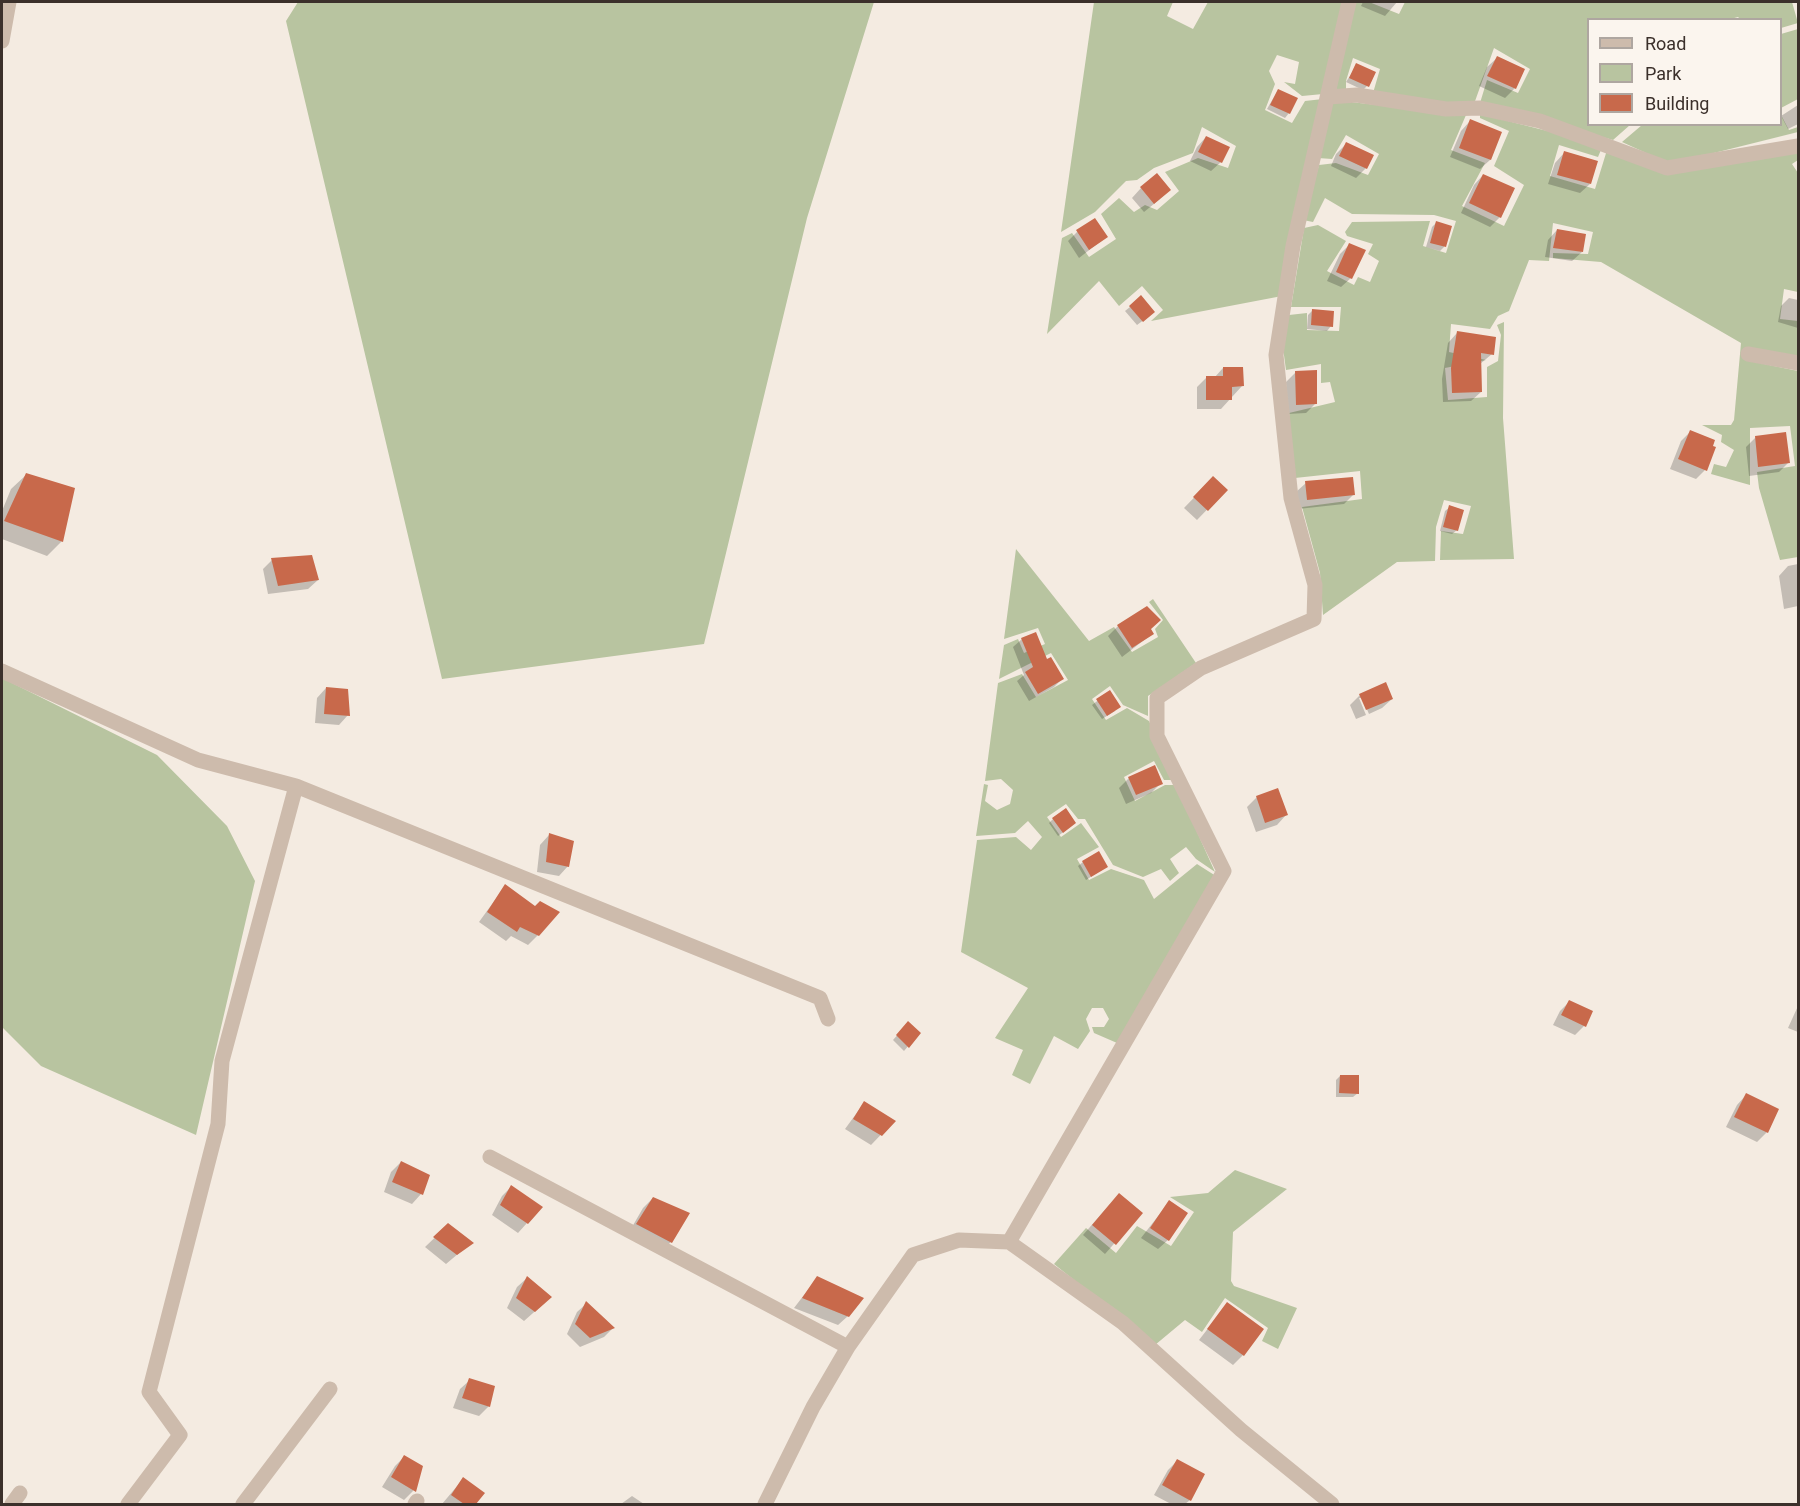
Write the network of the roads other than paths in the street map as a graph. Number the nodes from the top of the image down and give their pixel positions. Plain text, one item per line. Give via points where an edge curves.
1 (9, 2) edge
2 (1349, 2) edge
3 (2, 41) edge
4 (1328, 97) junction
5 (1798, 146) edge
6 (1748, 354) dead end
7 (1798, 363) edge
8 (2, 671) edge
9 (296, 786) junction
10 (828, 1019) dead end
11 (490, 1157) dead end
12 (1009, 1242) junction
13 (848, 1347) junction
14 (330, 1389) dead end
15 (129, 1504) edge
16 (243, 1504) edge
17 (765, 1504) edge
18 (1332, 1504) edge

1 - 3 street
2 - 4 street
4 - 5 street via 1357,95 1446,109 1480,108 1540,121 1667,168
4 - 12 street via 1293,246 1276,355 1291,498 1315,585 1314,619 1201,668 1157,698 1157,736 1224,872
6 - 7 street
8 - 9 street via 198,760
9 - 10 street via 820,998
9 - 15 street via 222,1061 218,1124 149,1392 180,1435
11 - 13 street
12 - 13 street via 959,1240 913,1255
12 - 18 street via 1123,1323 1241,1430
13 - 17 street
14 - 16 street

